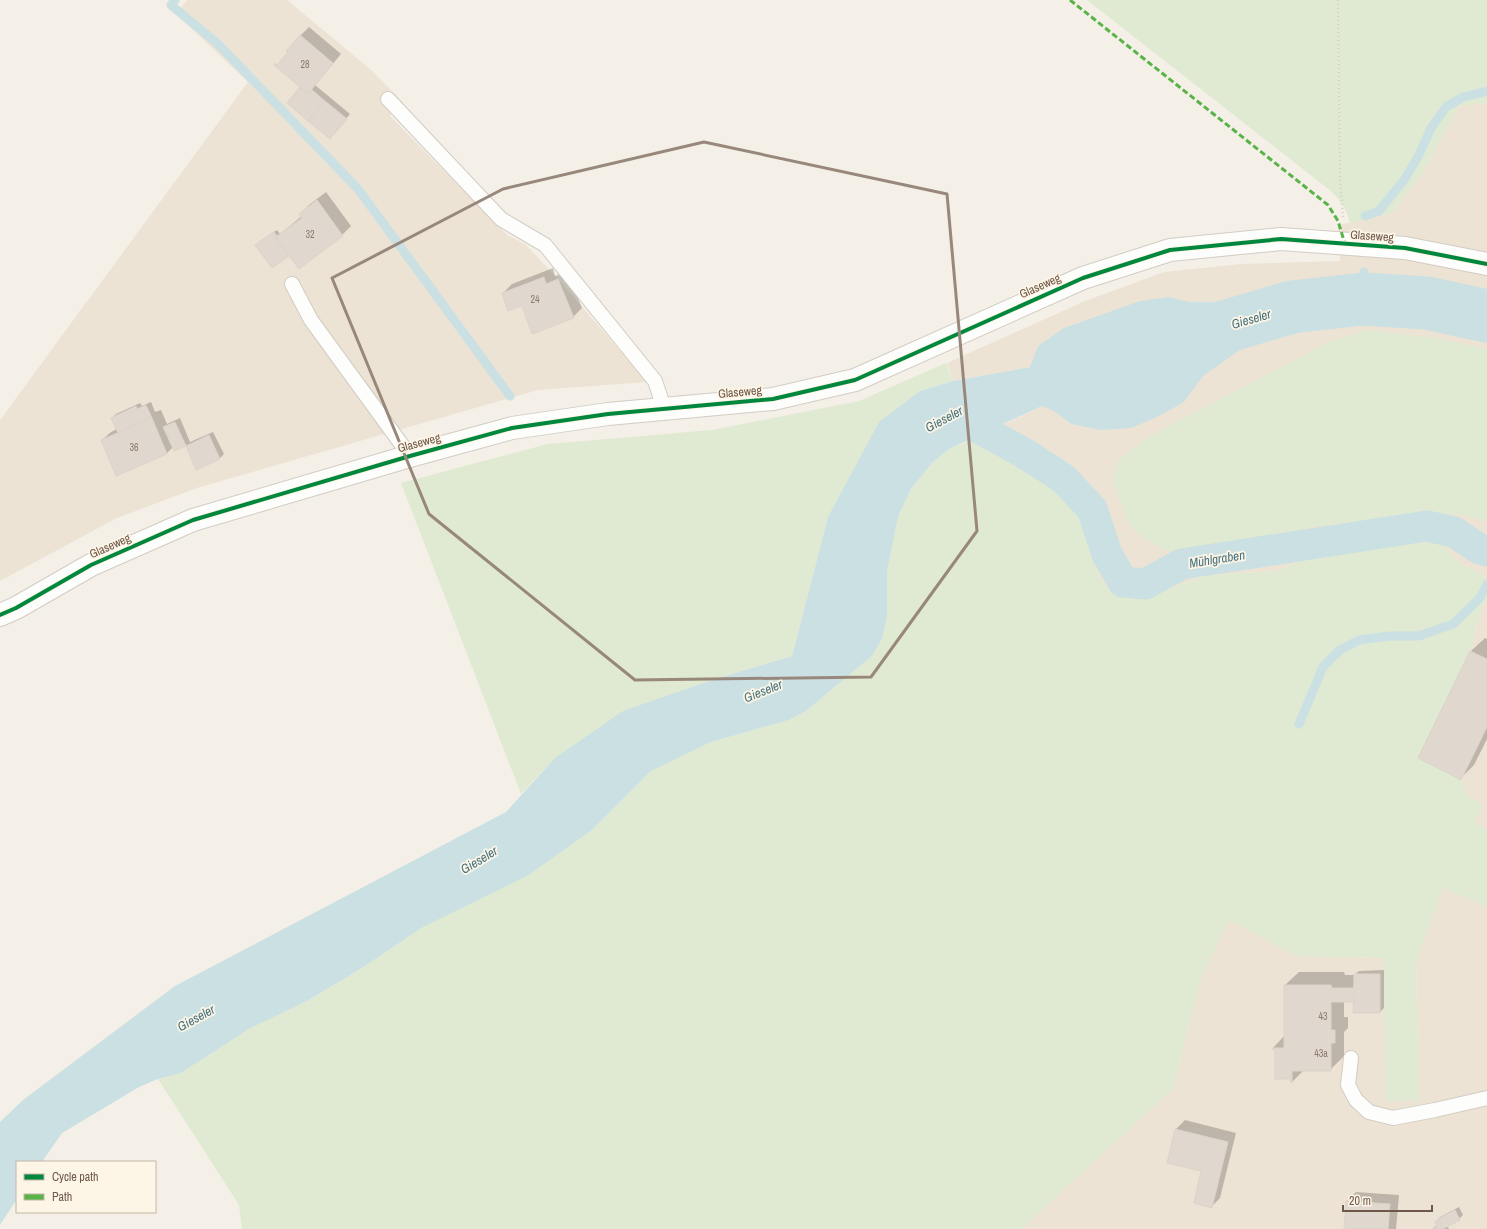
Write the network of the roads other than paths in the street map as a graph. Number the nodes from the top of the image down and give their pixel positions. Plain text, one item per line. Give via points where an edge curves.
1 (388, 99) dead end
2 (1487, 264) edge
3 (292, 284) dead end
4 (664, 408) junction
5 (410, 456) junction
6 (0, 615) edge
7 (1351, 1058) dead end
8 (1487, 1098) edge

1 - 4 lane via 501,219 545,245 655,381
2 - 4 street, Glaseweg via 1405,248 1281,239 1170,250 1083,278 855,380 773,399
3 - 5 lane via 311,320
4 - 5 street, Glaseweg via 512,428
5 - 6 street, Glaseweg via 193,520 91,565
7 - 8 lane via 1348,1085 1356,1100 1369,1112 1393,1118

